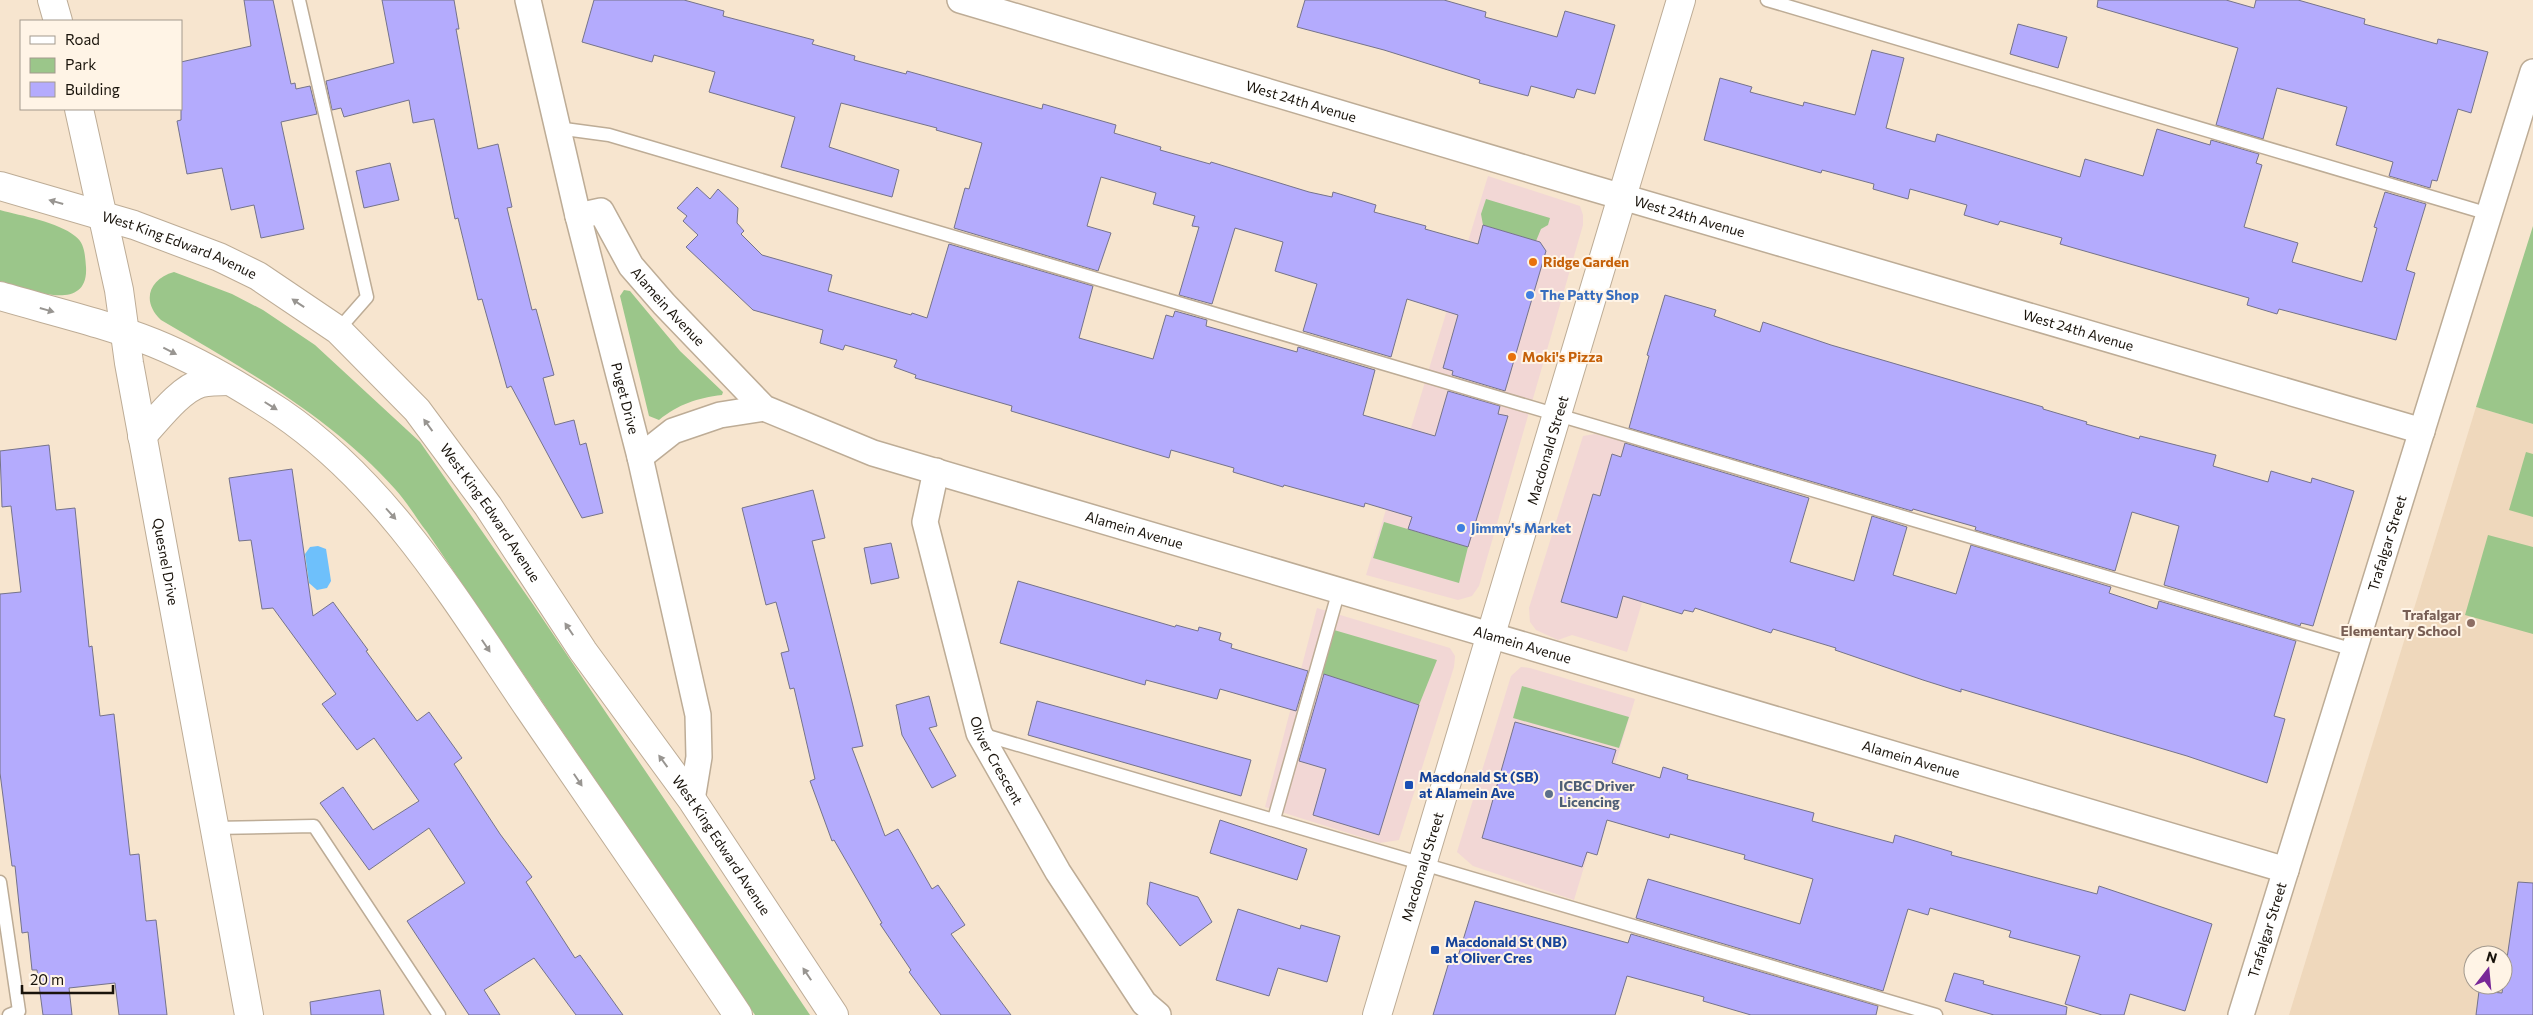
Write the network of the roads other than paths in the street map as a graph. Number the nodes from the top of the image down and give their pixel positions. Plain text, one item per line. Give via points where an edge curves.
1 (52, 0) edge
2 (299, 0) edge
3 (528, 0) edge
4 (960, 0) edge
5 (1680, 0) edge
6 (1767, 0) edge
7 (58, 20) edge
8 (2533, 72) edge
9 (79, 110) edge
10 (557, 128) junction
11 (0, 186) edge
12 (1623, 197) junction
13 (2489, 214) junction
14 (103, 215) junction
15 (578, 216) junction
16 (0, 296) edge
17 (338, 330) junction
18 (124, 333) junction
19 (229, 381) junction
20 (764, 408) junction
21 (1556, 415) junction
22 (2422, 431) junction
23 (142, 436) junction
24 (640, 457) junction
25 (936, 471) junction
26 (1339, 590) junction
27 (1494, 636) junction
28 (2354, 650) junction
29 (979, 733) junction
30 (692, 800) junction
31 (1274, 819) junction
32 (213, 828) junction
33 (1424, 863) junction
34 (2286, 870) junction
35 (0, 882) edge
36 (9, 1015) edge
37 (249, 1015) edge
38 (439, 1015) edge
39 (738, 1015) edge
40 (834, 1015) edge
41 (1158, 1015) edge
42 (1377, 1015) edge
43 (1936, 1015) edge
44 (2241, 1015) edge

1 - 7 main road
2 - 17 lane via 367,297
3 - 10 street, Puget Drive
4 - 12 street, West 24th Avenue
5 - 12 main road, Macdonald Street
6 - 13 lane
8 - 13 street, Trafalgar Street
9 - 14 main road, Quesnel Drive
10 - 15 street, Puget Drive
10 - 21 lane via 609,135
14 -> 11 main road, West King Edward Avenue
12 - 21 main road, Macdonald Street
12 - 22 street, West 24th Avenue
13 - 22 street, Trafalgar Street
17 -> 14 main road, West King Edward Avenue via 258,276 219,257
14 - 18 main road, Quesnel Drive via 119,290
15 - 20 street, Alamein Avenue via 601,211 631,266
15 - 24 street, Puget Drive
16 -> 18 main road
30 -> 17 main road, West King Edward Avenue via 583,651 488,506 417,410
18 -> 19 main road via 155,343
18 - 23 main road, Quesnel Drive
19 - 23 main road via 201,383 189,389
19 -> 39 main road via 282,413 328,451 364,484 403,528
20 - 24 street via 720,415 673,431
20 - 25 street, Alamein Avenue via 873,453
21 - 27 main road, Macdonald Street
21 - 28 lane
22 - 28 street, Trafalgar Street
23 - 32 main road, Quesnel Drive
24 - 30 street, Puget Drive via 698,715 699,757
25 - 26 street, Alamein Avenue
25 - 29 street, Oliver Crescent via 925,522
26 - 27 street, Alamein Avenue
26 - 31 lane
27 - 33 main road, Macdonald Street
27 - 34 street, Alamein Avenue
28 - 34 street, Trafalgar Street
29 - 31 lane
29 - 41 street, Oliver Crescent via 1058,872 1144,1003
40 -> 30 main road, West King Edward Avenue
31 - 33 lane
32 - 37 main road, Quesnel Drive
32 - 38 lane via 314,826
33 - 42 main road, Macdonald Street
33 - 43 lane
34 - 44 street, Trafalgar Street
35 - 36 lane via 19,1011

